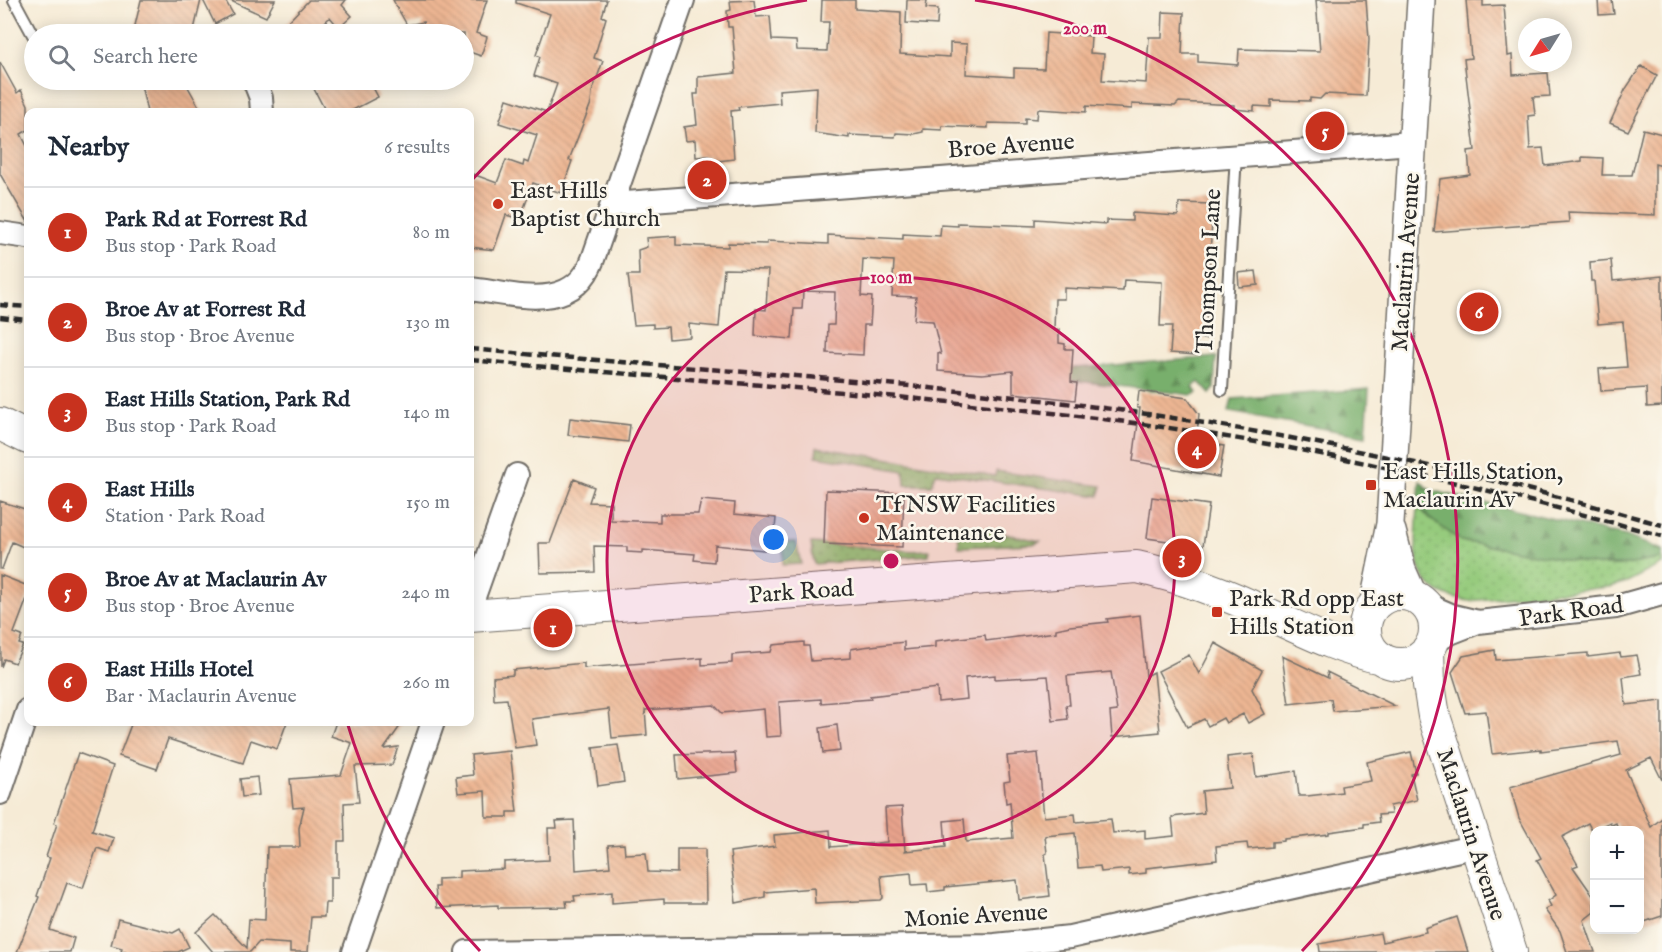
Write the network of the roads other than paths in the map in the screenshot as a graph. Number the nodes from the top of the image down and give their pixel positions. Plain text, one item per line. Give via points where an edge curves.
1 (14, 0) edge
2 (683, 0) edge
3 (1421, 0) edge
4 (27, 24) edge
5 (258, 90) edge
6 (262, 108) edge
7 (1412, 142) junction
8 (1236, 155) junction
9 (613, 204) junction
10 (0, 233) edge
11 (24, 236) edge
12 (474, 289) edge
13 (1222, 390) dead end
14 (0, 424) edge
15 (24, 436) edge
16 (517, 475) dead end
17 (1390, 524) junction
18 (474, 597) edge
19 (1661, 597) edge
20 (1418, 600) junction
21 (1370, 612) junction
22 (1269, 614) junction
23 (474, 616) edge
24 (1478, 622) junction
25 (1430, 647) junction
26 (1386, 661) junction
27 (1434, 716) junction
28 (24, 722) edge
29 (432, 726) edge
30 (0, 793) edge
31 (1477, 846) junction
32 (354, 952) edge
33 (467, 952) edge
34 (1511, 952) edge

1 - 4 lane
2 - 9 street
3 - 7 street, Maclaurin Avenue
5 - 6 street
7 - 8 street, Broe Avenue
7 - 17 street, Maclaurin Avenue
8 - 9 street, Broe Avenue
8 - 13 lane, Thompson Lane
9 - 12 street via 589,271 573,288 537,297
10 - 11 street
14 - 15 main road
16 - 18 street
17 - 20 street, Maclaurin Avenue via 1402,570
17 - 21 street, Maclaurin Avenue
19 - 24 street, Park Road via 1606,609
20 - 21 main road via 1405,595 1387,596
20 - 24 street, Park Road
20 - 25 main road via 1434,622
21 - 22 main road, Park Road via 1332,625
21 - 26 main road via 1366,640
22 - 23 main road, Park Road via 1157,572 1129,567
22 - 26 main road, Park Road via 1324,642
24 - 25 street, Park Road via 1450,633
25 - 26 main road via 1412,662
25 - 27 main road, Maclaurin Avenue via 1429,685
26 - 27 main road, Maclaurin Avenue
27 - 31 main road, Maclaurin Avenue
28 - 30 street
29 - 32 street
31 - 33 street, Monie Avenue via 1035,942
31 - 34 main road, Maclaurin Avenue

